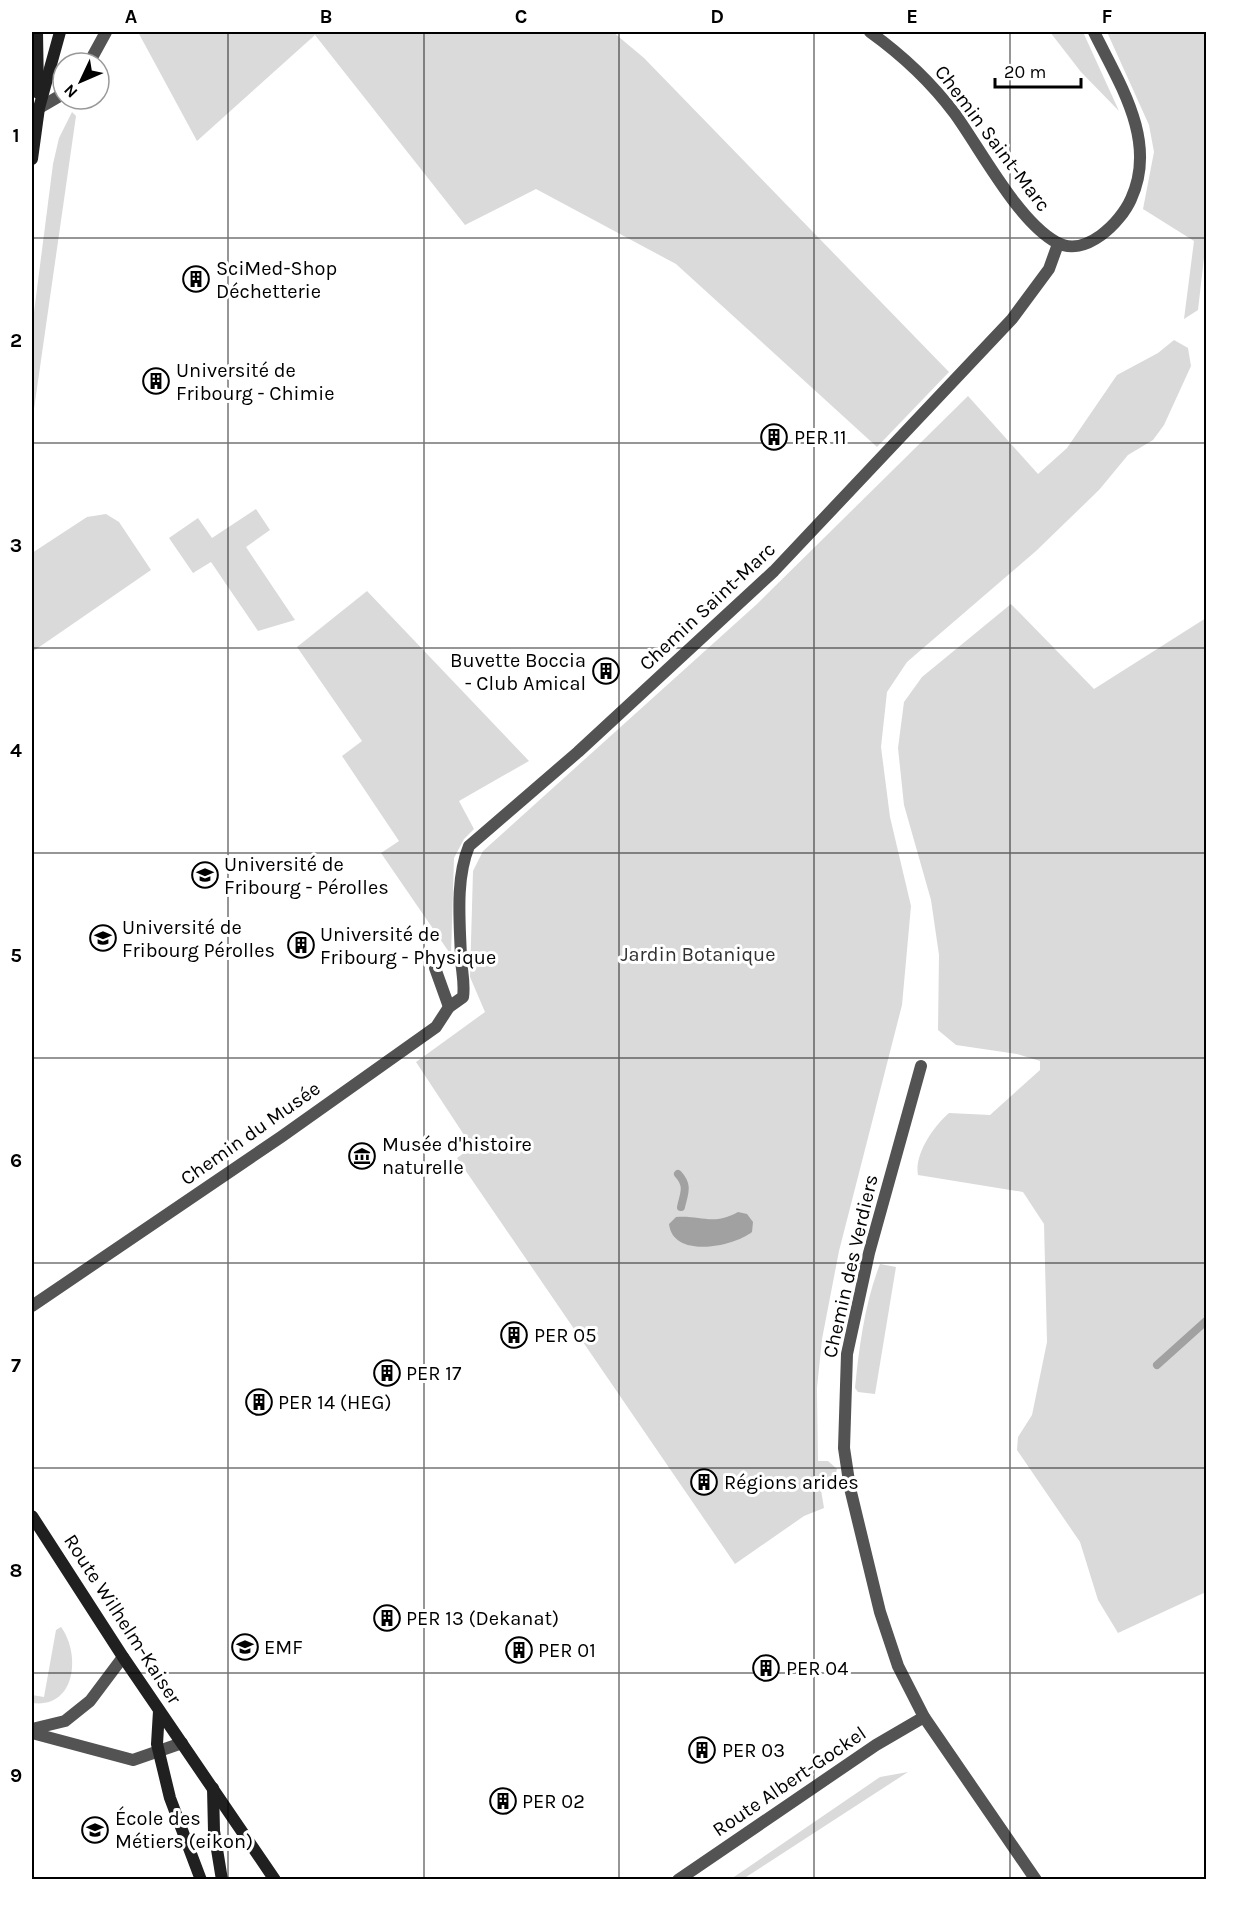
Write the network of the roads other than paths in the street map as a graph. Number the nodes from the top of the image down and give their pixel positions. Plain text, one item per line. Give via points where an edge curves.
1 (37, 32) edge
2 (60, 32) edge
3 (106, 32) edge
4 (870, 32) edge
5 (1094, 32) edge
6 (96, 51) edge
7 (51, 101) edge
8 (39, 108) junction
9 (32, 159) edge
10 (1058, 244) junction
11 (435, 968) dead end
12 (449, 1007) junction
13 (921, 1066) dead end
14 (32, 1306) edge
15 (32, 1516) edge
16 (123, 1657) junction
17 (159, 1711) junction
18 (924, 1717) junction
19 (32, 1729) edge
20 (32, 1733) edge
21 (182, 1743) junction
22 (159, 1752) junction
23 (213, 1786) junction
24 (201, 1880) edge
25 (222, 1880) edge
26 (275, 1880) edge
27 (678, 1880) edge
28 (1036, 1880) edge

1 - 8 main road
2 - 8 main road
3 - 6 street
4 - 10 street, Chemin Saint-Marc via 898,51 927,81 1031,223
5 - 10 street via 1131,109 1141,164 1136,189 1113,227 1076,245
7 - 8 street
8 - 9 main road
10 - 12 street, Chemin Saint-Marc via 1049,269 1012,319 774,571 586,745 469,846 461,867 461,962 465,986 463,997
11 - 12 street
12 - 14 street, Chemin du Musée via 436,1027
13 - 18 street, Chemin des Verdiers via 869,1253 847,1353 844,1448 880,1612 898,1666
15 - 16 main road, Route Wilhelm-Kaiser
16 - 17 main road, Route Wilhelm-Kaiser
16 - 19 street via 90,1701 65,1720
17 - 21 main road, Route Wilhelm-Kaiser
17 - 22 main road
18 - 27 street, Route Albert-Gockel via 876,1745
18 - 28 street, Chemin des Verdiers
20 - 22 street via 133,1760
21 - 22 street
21 - 23 main road, Route Wilhelm-Kaiser
22 - 24 main road via 170,1798
23 - 25 main road via 214,1831
23 - 26 main road, Route Wilhelm-Kaiser

